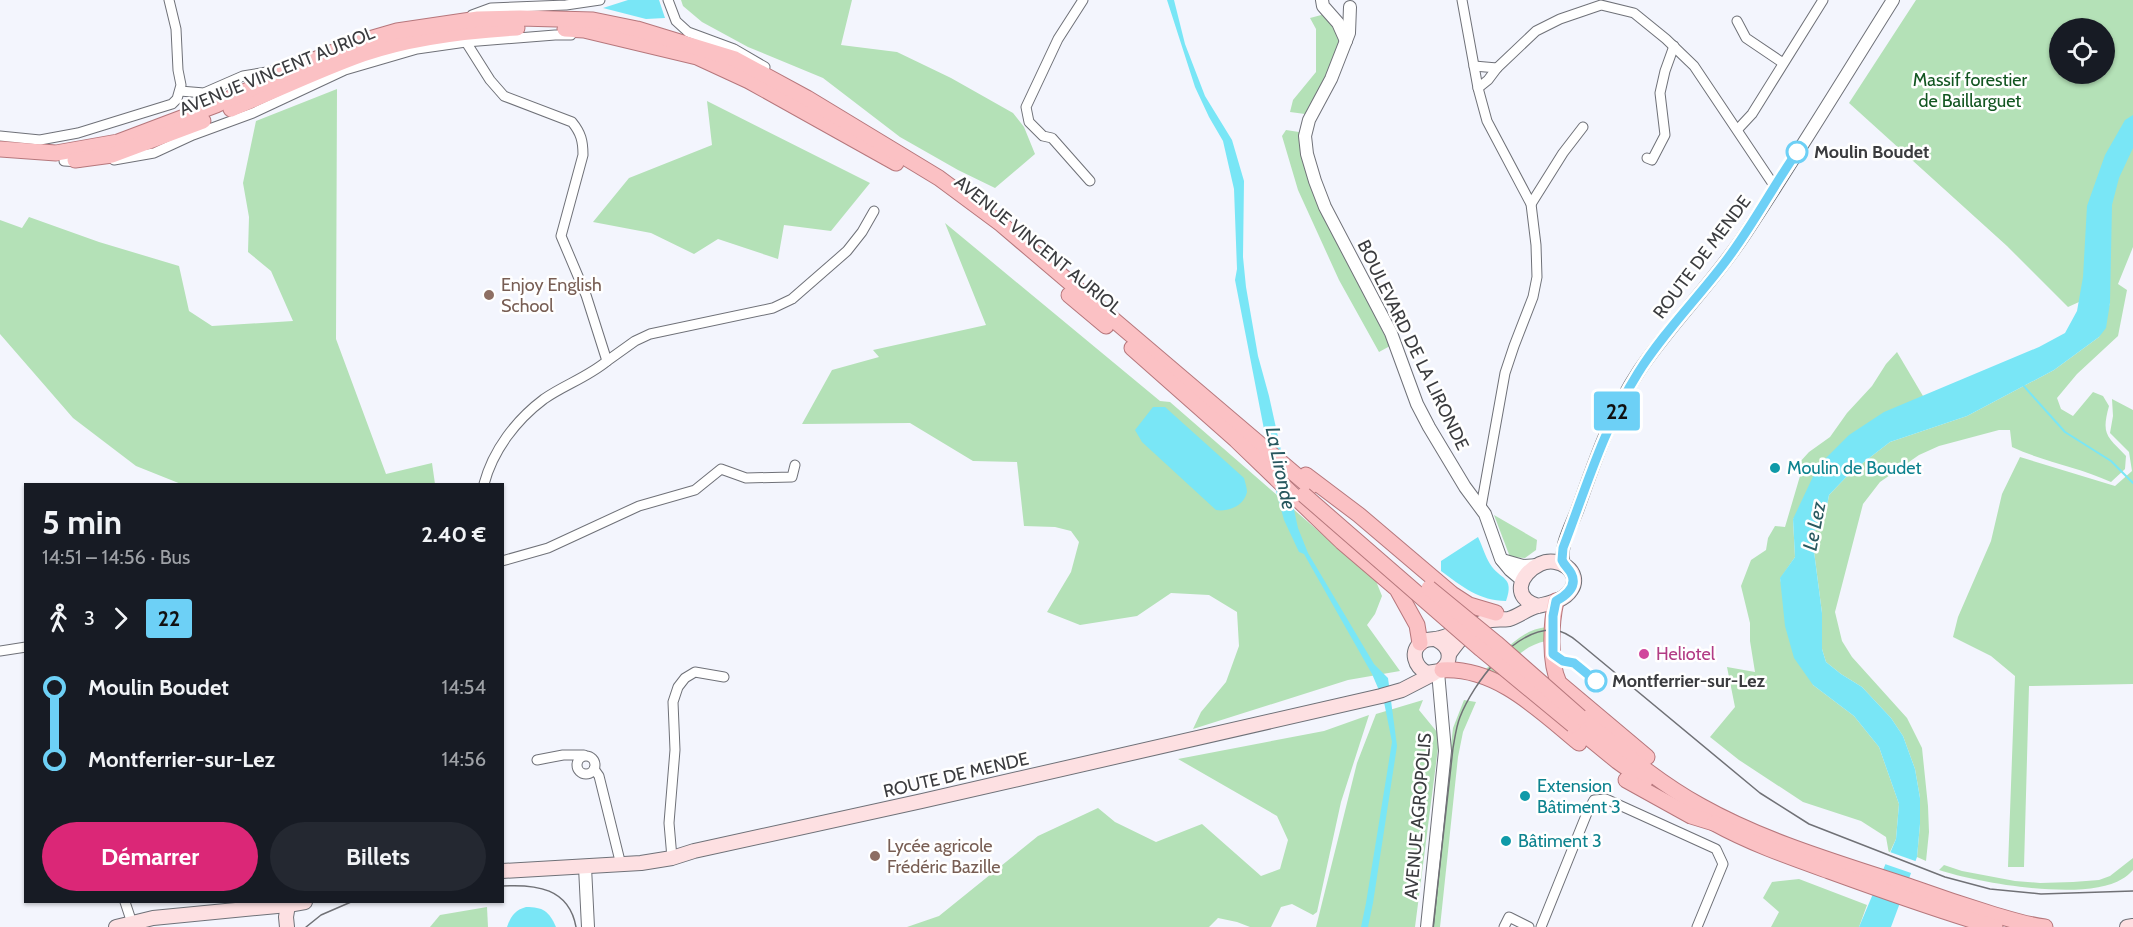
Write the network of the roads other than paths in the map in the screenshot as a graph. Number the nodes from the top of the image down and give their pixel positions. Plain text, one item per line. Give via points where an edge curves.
1 (170, 0) edge
2 (600, 0) edge
3 (668, 0) edge
4 (1083, 0) edge
5 (1322, 0) edge
6 (1462, 0) edge
7 (1823, 0) edge
8 (1893, 0) edge
9 (1351, 3) edge
10 (1331, 13) junction
11 (1737, 21) dead end
12 (451, 22) junction
13 (615, 37) junction
14 (1346, 41) junction
15 (466, 42) junction
16 (1674, 46) junction
17 (1784, 63) junction
18 (303, 64) junction
19 (1474, 66) junction
20 (1497, 68) junction
21 (1478, 88) junction
22 (180, 91) junction
23 (849, 123) junction
24 (1583, 127) dead end
25 (1738, 129) junction
26 (0, 136) edge
27 (0, 149) edge
28 (1647, 158) dead end
29 (0, 159) edge
30 (64, 161) junction
31 (1090, 181) dead end
32 (1774, 187) junction
33 (1532, 204) junction
34 (874, 211) dead end
35 (607, 361) junction
36 (1285, 461) junction
37 (795, 465) dead end
38 (484, 483) edge
39 (1299, 489) junction
40 (1481, 507) junction
41 (1501, 559) junction
42 (504, 560) edge
43 (1558, 562) junction
44 (1538, 565) junction
45 (1522, 580) junction
46 (1524, 597) junction
47 (1556, 601) junction
48 (1538, 606) junction
49 (1496, 614) junction
50 (1437, 640) junction
51 (1420, 643) junction
52 (24, 647) edge
53 (0, 651) edge
54 (1449, 654) junction
55 (1418, 667) junction
56 (1438, 672) junction
57 (724, 677) dead end
58 (1412, 685) junction
59 (1577, 721) junction
60 (584, 755) junction
61 (537, 760) dead end
62 (594, 769) junction
63 (1717, 824) junction
64 (1772, 838) junction
65 (672, 858) junction
66 (621, 864) junction
67 (585, 867) junction
68 (504, 871) edge
69 (1851, 873) junction
70 (1934, 902) junction
71 (125, 903) edge
72 (299, 903) edge
73 (288, 905) junction
74 (132, 923) junction
75 (2133, 926) edge
76 (116, 927) edge
77 (288, 927) edge
78 (588, 927) edge
79 (1427, 927) edge
80 (1504, 927) edge
81 (1529, 927) edge
82 (1541, 927) edge
83 (1697, 927) edge
84 (1995, 927) edge
85 (2045, 927) edge
86 (2127, 927) edge

1 - 22 street
2 - 12 street via 491,8
3 - 23 street, AVENUE VINCENT AURIOL via 676,21 688,32 734,49
4 - 31 street via 1058,39 1026,107 1029,122 1043,136 1052,138
5 - 10 street
6 - 19 street
7 - 17 street
8 - 32 street, ROUTE DE MENDE
9 - 10 street via 1343,12
9 - 14 street, BOULEVARD DE LA LIRONDE
10 - 14 street
11 - 17 street via 1746,38
12 - 18 main road, AVENUE VINCENT AURIOL via 397,31
12 - 23 main road, AVENUE VINCENT AURIOL via 552,18 593,20 638,29 735,59
13 - 15 street, AVENUE VINCENT AURIOL via 555,34
13 - 30 main road, AVENUE VINCENT AURIOL via 584,30 523,28 467,31 406,42 365,54 159,139 112,155
13 - 39 main road, AVENUE VINCENT AURIOL via 697,57 749,81 936,187 982,220 1235,432 1270,469
14 - 40 street, BOULEVARD DE LA LIRONDE via 1309,120 1305,136 1307,154 1325,207 1391,333 1429,427 1448,462
15 - 30 street, AVENUE VINCENT AURIOL via 417,49 345,70 154,153 100,163
15 - 35 street via 504,96 572,122 579,131 583,155 561,236 586,295
16 - 20 street via 1634,13 1601,5 1536,31
16 - 25 street via 1694,66
16 - 28 street via 1660,93 1665,135 1652,160
17 - 25 street
18 - 22 street, AVENUE VINCENT AURIOL via 243,76 204,93
18 - 27 main road, AVENUE VINCENT AURIOL via 216,105 118,142 56,153
19 - 20 street
19 - 21 street
20 - 21 street
21 - 33 street via 1487,121
22 - 26 street via 177,99 166,106 78,134 40,140
23 - 36 main road, AVENUE VINCENT AURIOL via 959,192
24 - 33 street
25 - 32 street
29 - 30 main road, AVENUE VINCENT AURIOL
32 - 43 street, ROUTE DE MENDE via 1731,254 1638,373 1610,424
33 - 40 street via 1537,277 1505,373
34 - 35 street via 847,251 792,299 773,308 650,334
35 - 38 street via 545,399 520,421 498,450
36 - 39 main road
36 - 49 main road via 1359,515 1452,594 1468,605
37 - 42 street via 792,477 746,478 721,469 695,490 639,506 548,548
39 - 51 main road via 1342,542 1397,589 1417,625
39 - 59 main road, bridge via 1496,643
40 - 41 street, BOULEVARD DE LA LIRONDE
41 - 44 street via 1523,566
41 - 45 street, BOULEVARD DE LA LIRONDE
43 - 44 main road
43 - 47 main road via 1571,573 1573,585
44 - 45 main road
45 - 46 main road
46 - 48 main road
46 - 49 main road via 1514,608
47 - 48 main road
47 - 64 main road via 1553,654 1554,673 1559,682 1701,800
48 - 54 main road via 1509,619 1482,623 1463,636
49 - 50 main road via 1484,616
50 - 51 main road
50 - 54 main road
51 - 55 main road via 1415,652
52 - 53 street
54 - 56 main road via 1447,664
55 - 56 main road via 1427,673
55 - 58 main road
56 - 58 main road, ROUTE DE MENDE
56 - 63 main road via 1466,672 1509,687 1636,787 1691,816
56 - 79 street, AVENUE AGROPOLIS via 1445,751
57 - 65 street via 695,672 678,687 673,702 675,750 669,823
58 - 65 main road, ROUTE DE MENDE via 1343,705
59 - 63 main road via 1617,761
59 - 64 main road via 1701,806
60 - 61 street
60 - 62 street via 594,760
60 - 62 street via 577,761 578,770 586,774
62 - 66 street
63 - 69 main road via 1745,839
64 - 69 main road
65 - 66 main road, ROUTE DE MENDE
66 - 67 main road, ROUTE DE MENDE
67 - 68 main road, ROUTE DE MENDE
67 - 78 street
69 - 70 main road
70 - 84 main road
70 - 85 main road
71 - 74 street
72 - 73 main road
73 - 74 main road
73 - 77 main road
74 - 76 main road
75 - 86 main road
80 - 81 street via 1509,917
82 - 83 street via 1587,813 1594,800 1606,799 1716,849 1723,864

